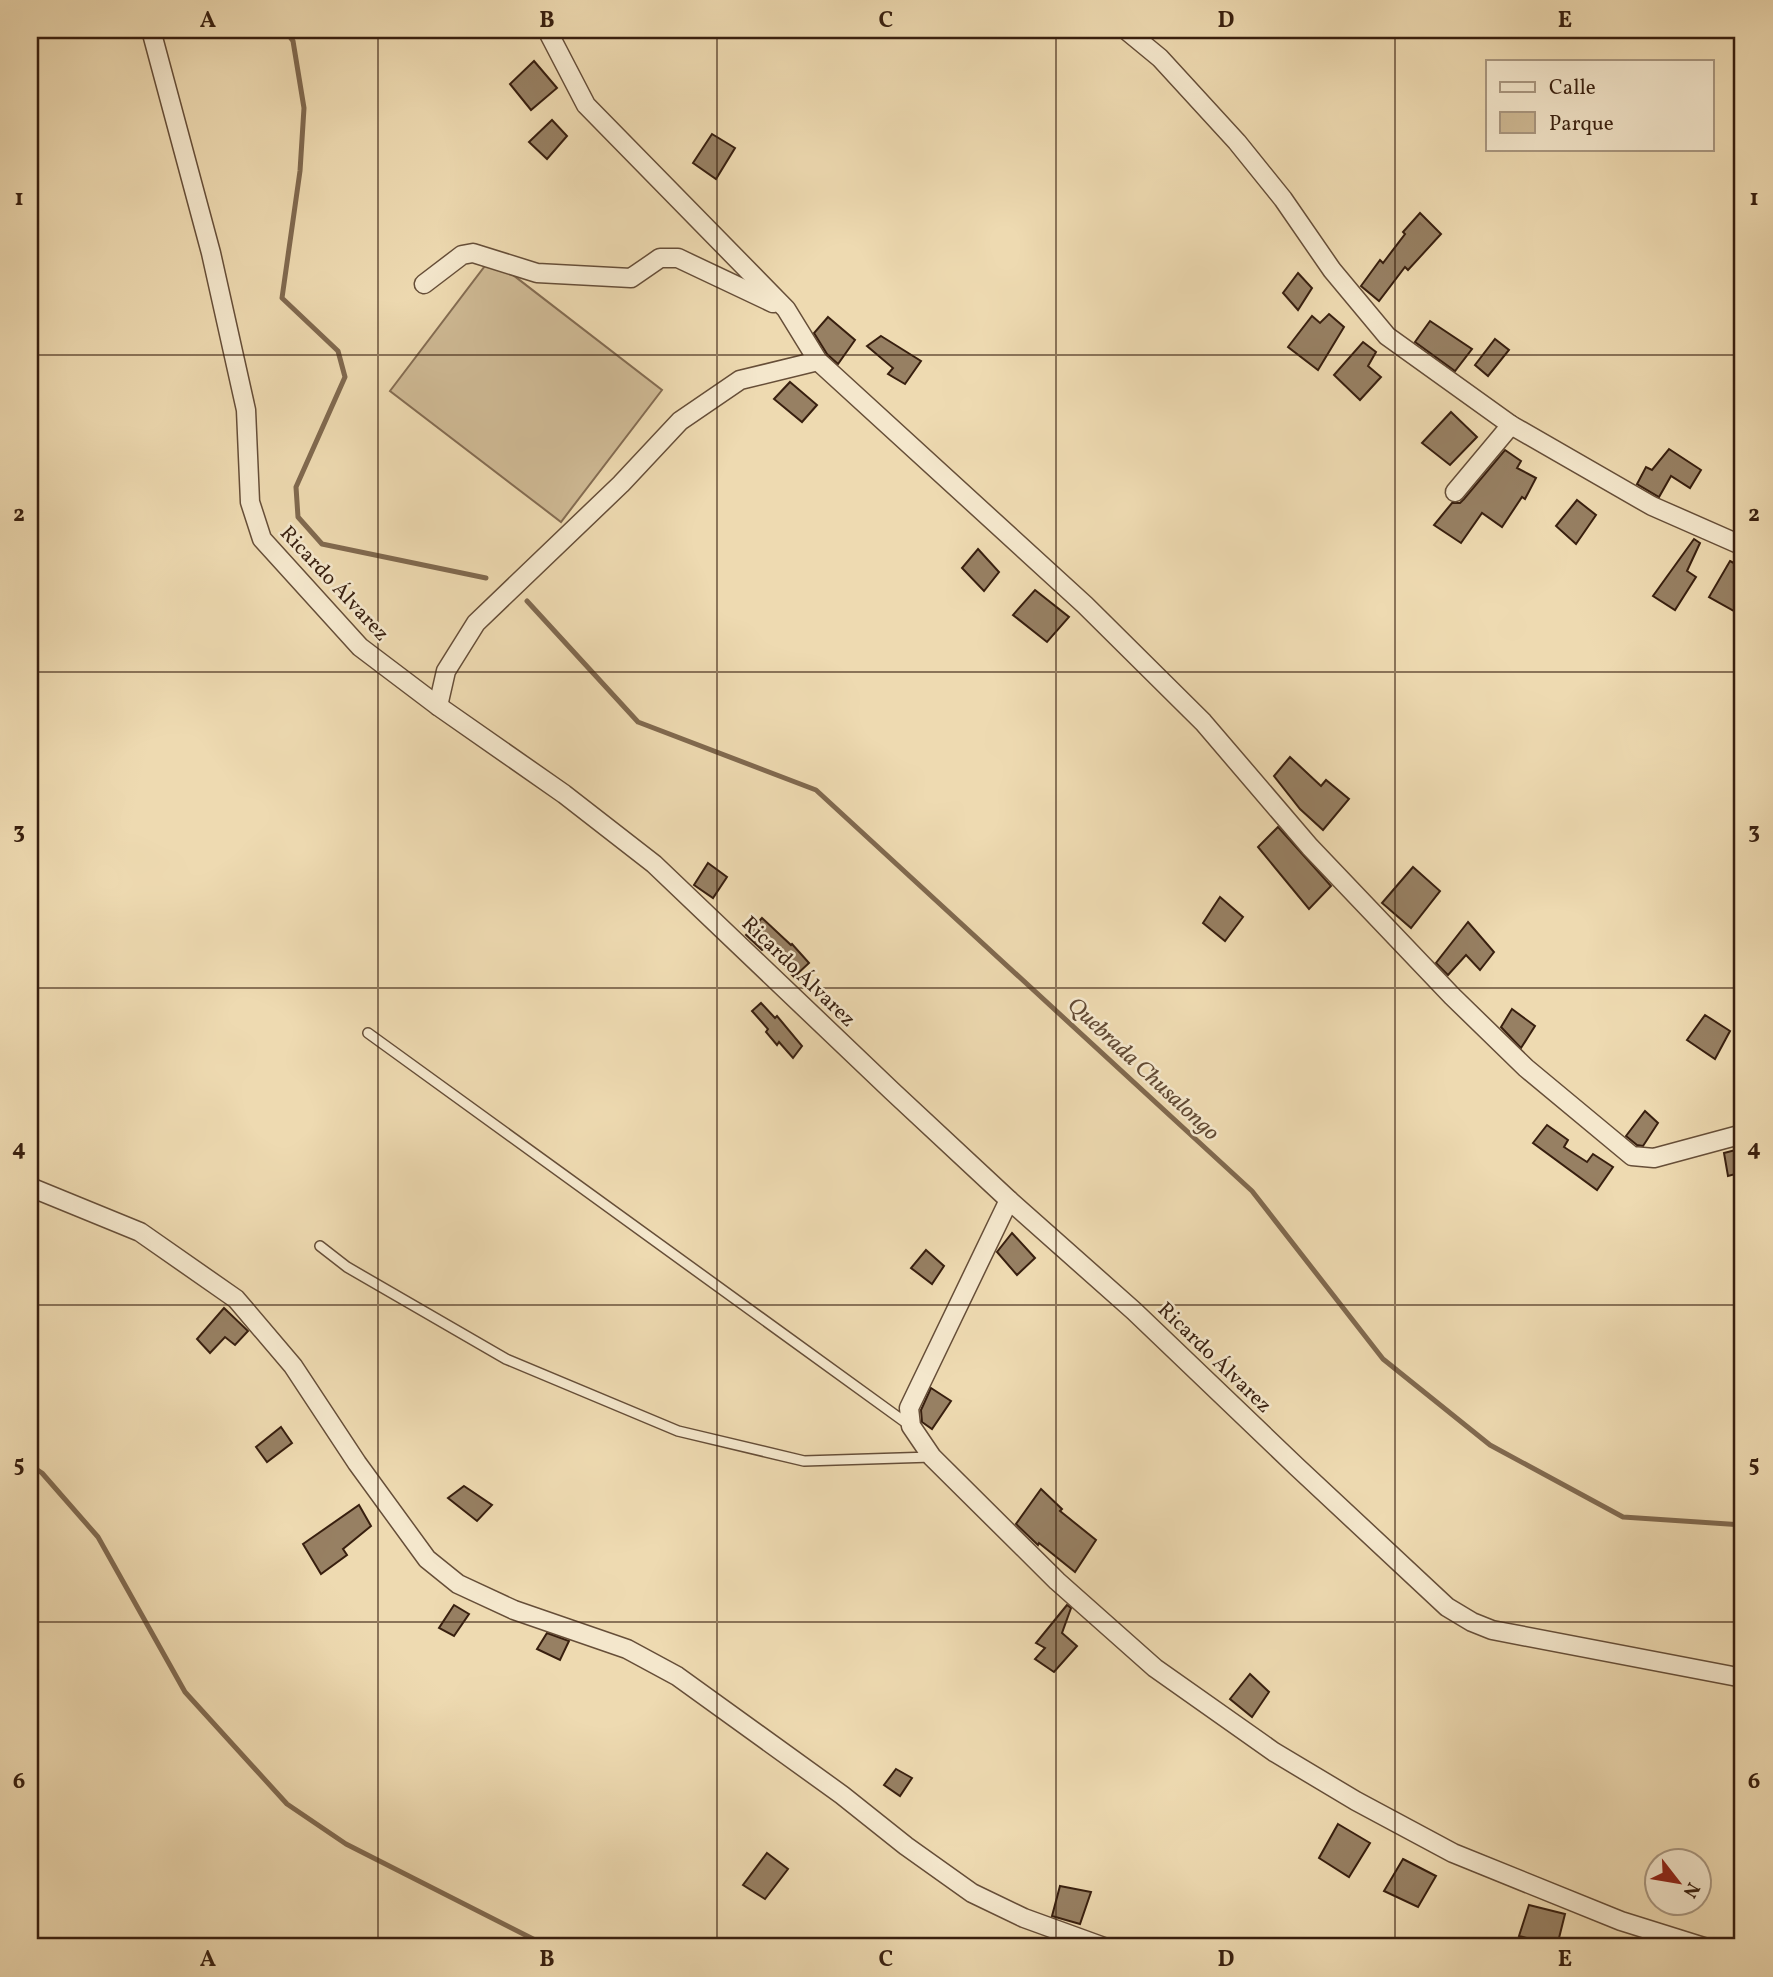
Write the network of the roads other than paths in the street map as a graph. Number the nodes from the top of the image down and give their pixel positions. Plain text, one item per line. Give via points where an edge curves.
1 (151, 30) edge
2 (547, 30) edge
3 (1126, 30) edge
4 (424, 285) dead end
5 (786, 309) junction
6 (818, 361) junction
7 (1511, 425) junction
8 (1455, 492) dead end
9 (1743, 546) edge
10 (438, 706) junction
11 (368, 1033) dead end
12 (1743, 1134) edge
13 (30, 1187) edge
14 (1009, 1200) junction
15 (320, 1246) dead end
16 (911, 1426) junction
17 (932, 1457) junction
18 (1743, 1678) edge
19 (1104, 1947) edge
20 (1704, 1947) edge

1 - 10 street, Ricardo Álvarez via 211,253 246,410 250,502 262,540 360,648
2 - 5 street via 586,104
3 - 7 street via 1160,58 1237,142 1332,271 1387,336
4 - 5 street via 462,255 473,253 537,273 631,278 660,258 678,258
5 - 6 street
6 - 10 street via 740,380 680,421 476,623 446,671
6 - 12 street via 1085,605 1203,722 1310,847 1536,1077 1632,1156 1654,1158
7 - 8 street
7 - 9 street via 1652,506
10 - 14 street, Ricardo Álvarez via 564,793 654,864
11 - 16 lane
13 - 19 street via 140,1232 236,1299 293,1366 427,1559 458,1584 514,1610 627,1648 677,1676 972,1893
14 - 16 street via 909,1408
14 - 18 street, Ricardo Álvarez via 1455,1612 1492,1630
15 - 17 lane via 347,1267 506,1359 678,1432 804,1461
16 - 17 street
17 - 20 street via 1057,1581 1155,1668 1274,1752 1453,1853 1621,1921

